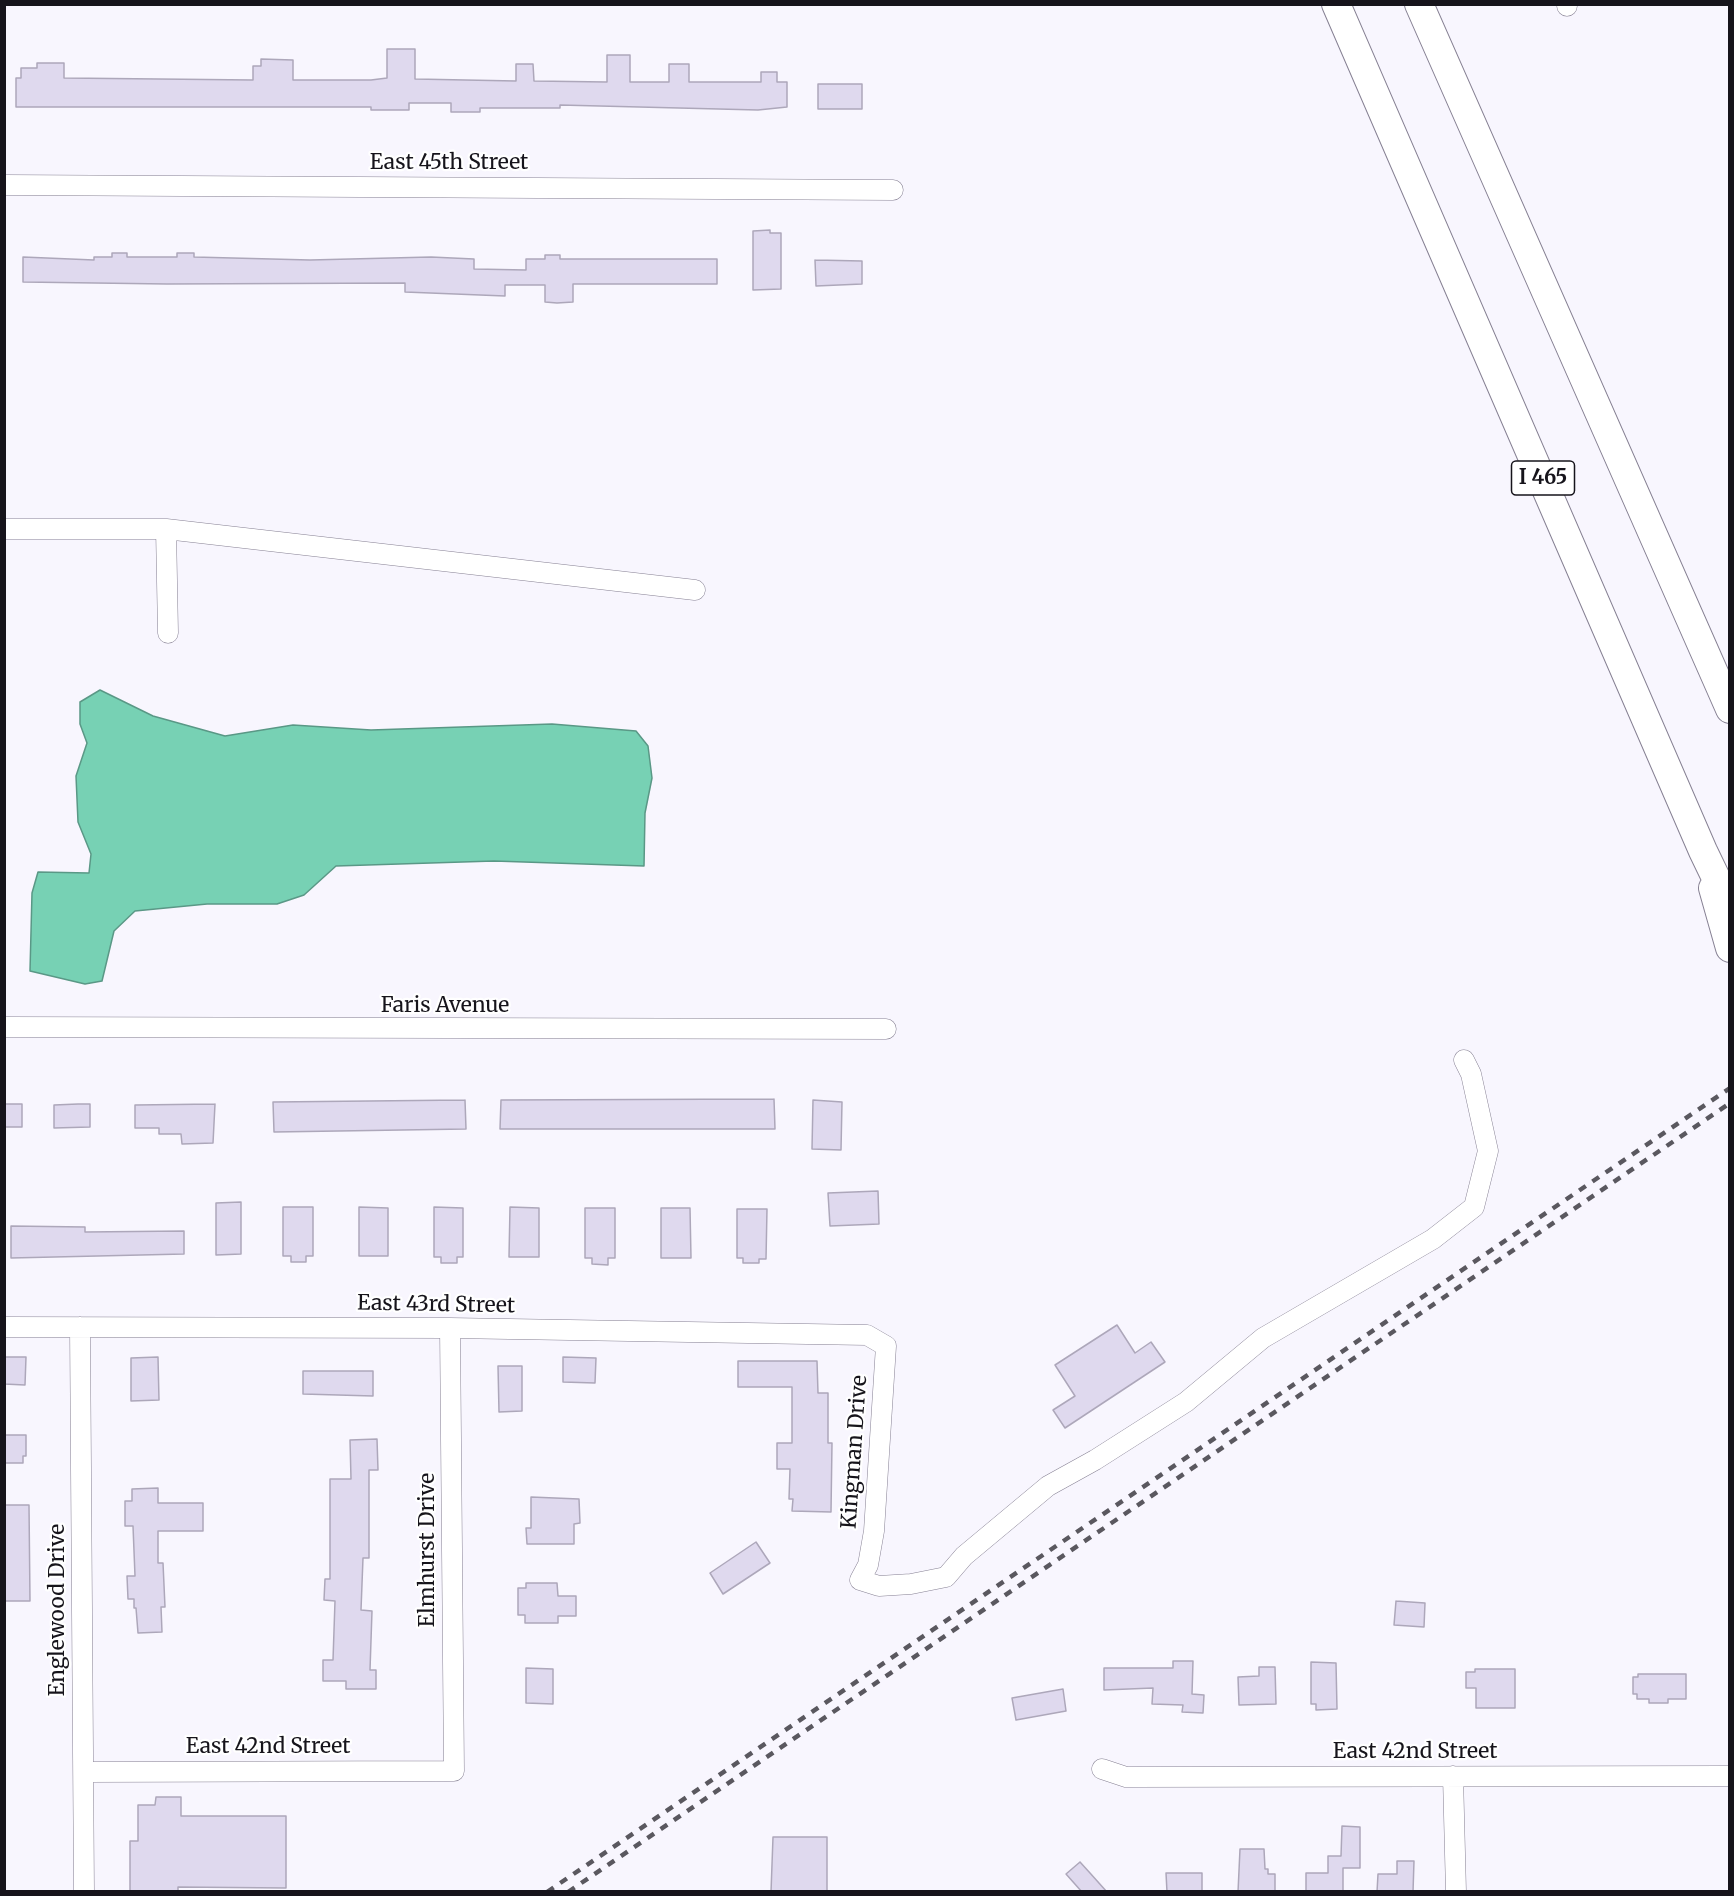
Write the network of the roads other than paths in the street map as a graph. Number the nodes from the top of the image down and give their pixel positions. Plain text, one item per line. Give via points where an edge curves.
1 (1336, 4) edge
2 (1419, 4) edge
3 (4, 185) edge
4 (893, 190) dead end
5 (4, 529) edge
6 (166, 529) junction
7 (695, 590) dead end
8 (168, 633) dead end
9 (1713, 670) junction
10 (1730, 702) edge
11 (1730, 709) edge
12 (1703, 851) junction
13 (1730, 907) edge
14 (1730, 948) edge
15 (4, 1027) edge
16 (886, 1029) dead end
17 (1464, 1060) dead end
18 (4, 1327) edge
19 (81, 1327) junction
20 (450, 1328) junction
21 (867, 1335) joint
22 (1102, 1769) dead end
23 (454, 1771) joint
24 (84, 1772) junction
25 (1453, 1776) junction
26 (1730, 1776) edge
27 (84, 1892) edge
28 (1456, 1892) edge

1 - 12 highway, I 465
2 - 9 highway
3 - 4 street, East 45th Street
5 - 6 street
6 - 7 street
6 - 8 street
9 - 10 highway
9 - 11 highway
12 - 13 highway, I 465
12 - 14 highway
15 - 16 street, Faris Avenue
17 - 21 street, Kingman Drive via 1471,1074 1488,1151 1474,1207 1433,1239 1263,1338 1186,1402 1048,1486 964,1556 946,1577 879,1586 860,1580 868,1565 874,1531 886,1346
18 - 19 street, East 43rd Street
19 - 20 street, East 43rd Street
19 - 24 street, Englewood Drive
20 - 21 street, East 43rd Street
20 - 23 street, Elmhurst Drive
22 - 25 street, East 42nd Street via 1126,1777
23 - 24 street, East 42nd Street
24 - 27 street, Englewood Drive
25 - 26 street, East 42nd Street
25 - 28 street

